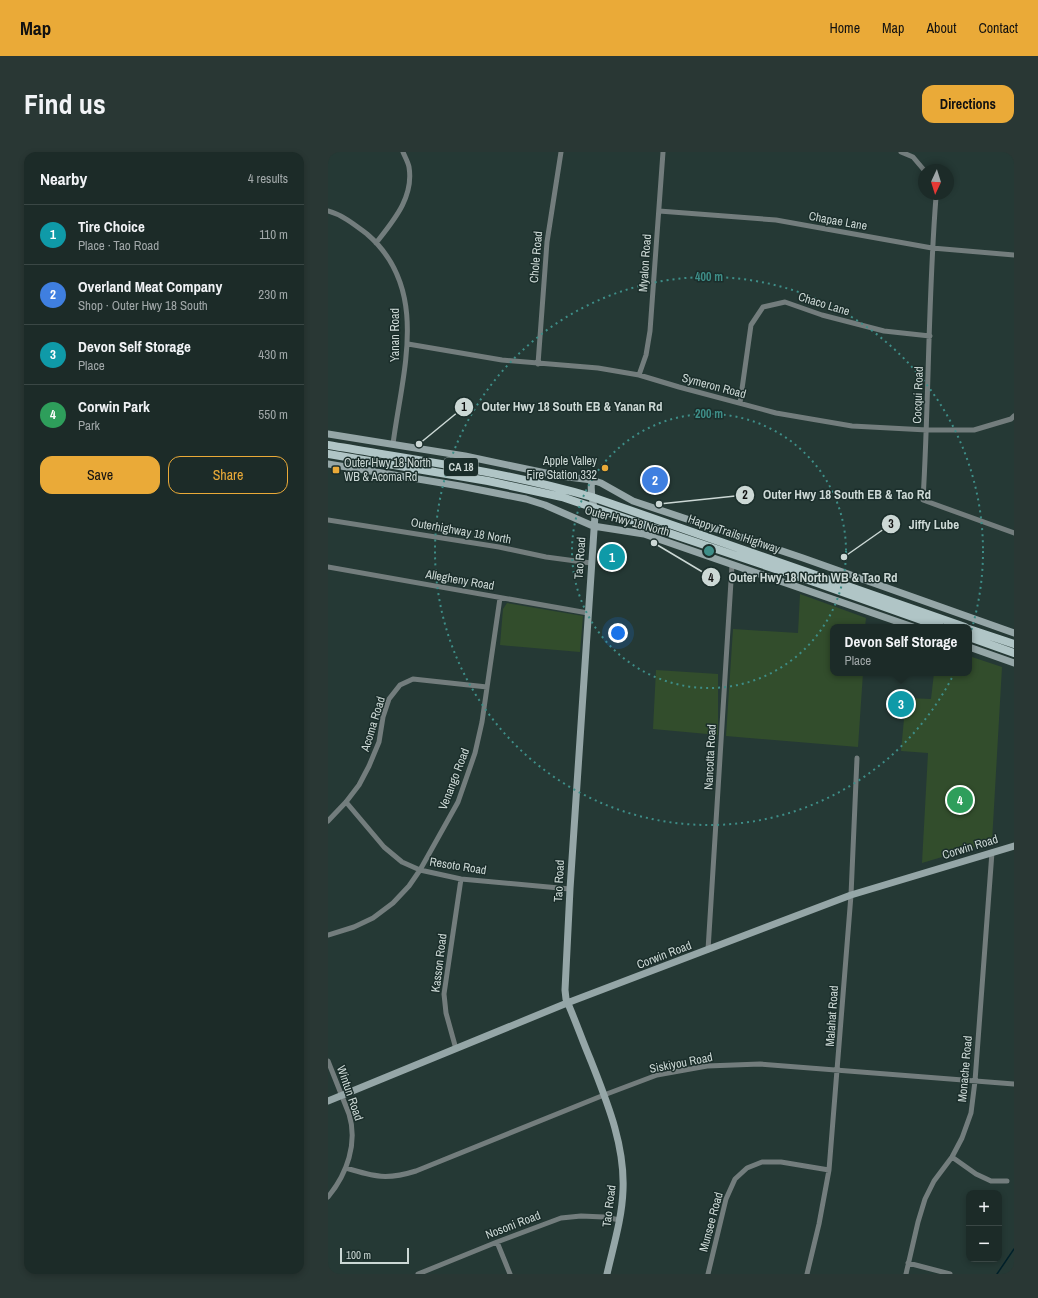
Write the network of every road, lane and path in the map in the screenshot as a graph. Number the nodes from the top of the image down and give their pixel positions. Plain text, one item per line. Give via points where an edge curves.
1 (403, 152) edge
2 (561, 152) edge
3 (663, 152) edge
4 (901, 152) edge
5 (918, 164) edge
6 (936, 200) edge
7 (328, 211) edge
8 (659, 211) junction
9 (376, 243) junction
10 (932, 248) junction
11 (1014, 255) edge
12 (930, 336) junction
13 (408, 344) junction
14 (538, 364) junction
15 (639, 375) junction
16 (740, 403) junction
17 (1014, 416) edge
18 (927, 430) junction
19 (328, 434) edge
20 (393, 444) junction
21 (328, 445) edge
22 (328, 454) edge
23 (328, 464) edge
24 (592, 480) junction
25 (592, 497) junction
26 (595, 508) junction
27 (328, 520) edge
28 (593, 526) junction
29 (1014, 533) edge
30 (591, 563) junction
31 (732, 565) junction
32 (328, 567) edge
33 (500, 598) junction
34 (588, 613) junction
35 (905, 624) edge
36 (933, 624) edge
37 (956, 624) edge
38 (972, 629) edge
39 (1014, 633) edge
40 (972, 638) edge
41 (1014, 644) edge
42 (972, 648) edge
43 (1014, 653) edge
44 (1014, 663) edge
45 (487, 687) junction
46 (857, 758) dead end
47 (346, 802) junction
48 (328, 821) edge
49 (1014, 846) edge
50 (992, 852) junction
51 (420, 870) junction
52 (461, 879) junction
53 (570, 889) junction
54 (851, 895) junction
55 (328, 934) edge
56 (708, 950) junction
57 (568, 1003) junction
58 (456, 1049) junction
59 (328, 1061) edge
60 (838, 1070) junction
61 (975, 1081) junction
62 (1014, 1084) edge
63 (342, 1095) junction
64 (604, 1095) junction
65 (328, 1101) edge
66 (952, 1157) junction
67 (346, 1168) junction
68 (829, 1170) junction
69 (1007, 1181) dead end
70 (328, 1196) edge
71 (620, 1220) junction
72 (497, 1242) junction
73 (908, 1264) junction
74 (418, 1274) edge
75 (510, 1274) edge
76 (607, 1274) edge
77 (708, 1274) edge
78 (807, 1274) edge
79 (906, 1274) edge
80 (950, 1274) edge

1 - 9 street via 409,166 409,183 404,205
2 - 14 street, Chole Road via 546,242
3 - 8 street, Myalon Road
4 - 5 street via 912,157
6 - 10 street, Cocqui Road
7 - 9 street, Yanan Road via 337,213
8 - 10 street, Chapae Lane via 776,220
8 - 15 street, Myalon Road via 650,331
9 - 13 street, Yanan Road via 394,267 403,289
10 - 11 street, Chapae Lane
10 - 12 street, Cocqui Road
12 - 16 street, Chaco Lane via 884,331 822,315 785,302 763,307 751,325
12 - 18 street, Cocqui Road
13 - 14 street, Symeron Road
13 - 20 street, Yanan Road
14 - 15 street, Symeron Road via 598,368
15 - 16 street, Symeron Road
16 - 18 street, Symeron Road via 776,413 852,426
17 - 18 street, Symeron Road via 974,430
18 - 29 street, Cocqui Road via 923,500
19 - 20 street
20 - 24 street
21 - 25 main road, Happy Trails Highway / CA 18 via 489,472
22 - 26 main road, Happy Trails Highway / CA 18 via 488,481 562,497
23 - 28 street, Outer Hwy 18 North via 526,499
24 - 25 street, Tao Road
24 - 39 street via 639,503
25 - 26 street, Tao Road
25 - 37 main road, Happy Trails Highway / CA 18
26 - 28 street, Tao Road
26 - 36 main road, Happy Trails Highway / CA 18
27 - 30 street, Outerhighway 18 North via 499,547 546,558
28 - 30 street, Tao Road
28 - 31 street, Outer Hwy 18 North via 644,534
30 - 34 street, Tao Road
31 - 35 street, Outer Hwy 18 North
31 - 56 street, Nancotta Road
32 - 33 street, Allegheny Road
33 - 34 street, Allegheny Road
33 - 45 street, Venango Road
34 - 53 street, Tao Road
38 - 41 main road
40 - 43 main road
42 - 44 street
45 - 47 street, Acoma Road via 413,679 400,685 389,699 379,742 369,766
45 - 51 street, Venango Road via 475,753 458,802
46 - 54 street, Malahat Road
47 - 48 street, Acoma Road
47 - 51 street, Resoto Road via 384,847 402,862
49 - 50 street, Corwin Road
50 - 54 street, Corwin Road
50 - 61 street, Monache Road
51 - 52 street, Resoto Road
51 - 55 street, Venango Road via 393,903 373,918 354,927
52 - 53 street, Resoto Road
52 - 58 street, Kasson Road via 444,994 446,1013
53 - 57 street, Tao Road via 565,990
54 - 56 street, Corwin Road
54 - 60 street, Malahat Road
56 - 57 street, Corwin Road
57 - 58 street, Corwin Road
57 - 64 street, Tao Road
58 - 63 street, Corwin Road
59 - 63 street, Wintun Road
60 - 61 street, Siskiyou Road
60 - 64 street, Siskiyou Road via 760,1064 707,1066 658,1075
60 - 68 street, Malahat Road
61 - 62 street, Siskiyou Road
61 - 66 street, Monache Road via 971,1113
63 - 65 street, Corwin Road
63 - 67 street, Wintun Road via 351,1122 353,1138
64 - 67 street, Siskiyou Road via 402,1175 378,1177
64 - 71 street, Tao Road via 615,1127 623,1168
66 - 69 street via 991,1181
66 - 73 street, Monache Road via 934,1180 925,1199
67 - 70 street, Wintun Road via 337,1186
68 - 77 street, Munsee Road via 781,1162 762,1162 747,1168 735,1179 726,1199
68 - 78 street, Malahat Road
71 - 72 street, Nosoni Road via 581,1216 561,1218
71 - 76 street, Tao Road
72 - 74 street, Nosoni Road
72 - 75 street
73 - 79 street, Monache Road
73 - 80 street

